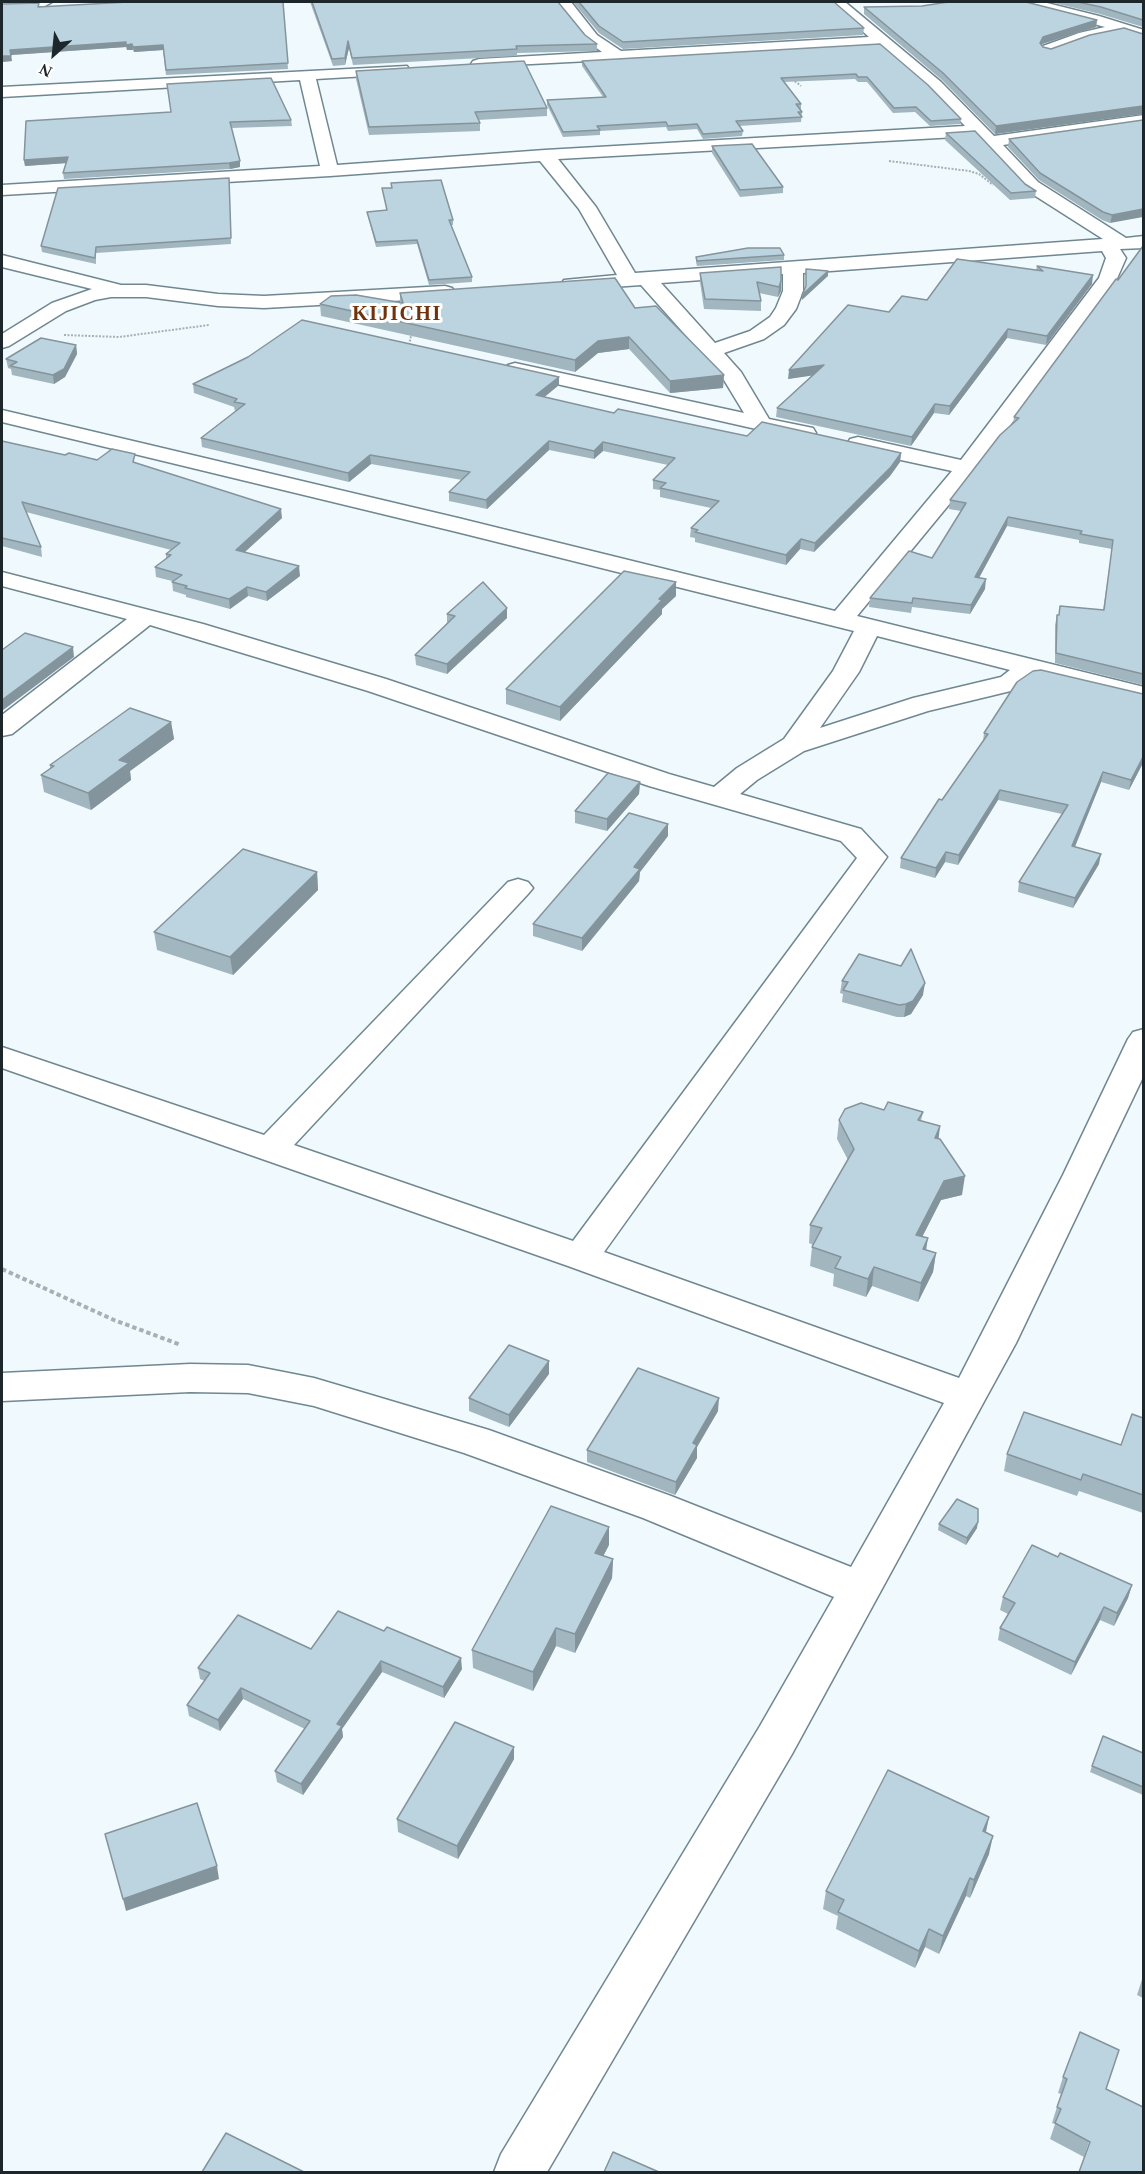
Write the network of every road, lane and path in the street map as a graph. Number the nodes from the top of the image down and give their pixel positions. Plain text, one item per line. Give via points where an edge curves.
1 (45, 2) edge
2 (563, 2) edge
3 (1027, 2) edge
4 (2, 3) edge
5 (841, 5) edge
6 (866, 8) edge
7 (1123, 28) junction
8 (1143, 35) edge
9 (885, 41) junction
10 (1049, 49) edge
11 (618, 56) junction
12 (462, 65) edge
13 (414, 68) edge
14 (307, 74) junction
15 (2, 92) edge
16 (1143, 120) edge
17 (976, 131) junction
18 (991, 142) junction
19 (545, 155) junction
20 (880, 160) dead end
21 (330, 171) junction
22 (1032, 186) junction
23 (2, 190) edge
24 (1143, 242) edge
25 (1120, 252) junction
26 (2, 261) edge
27 (793, 267) junction
28 (637, 279) junction
29 (549, 285) edge
30 (121, 290) junction
31 (459, 291) edge
32 (218, 300) junction
33 (296, 320) dead end
34 (211, 324) dead end
35 (420, 330) edge
36 (4, 340) edge
37 (409, 345) edge
38 (711, 351) junction
39 (491, 363) edge
40 (2, 416) edge
41 (761, 423) junction
42 (966, 468) junction
43 (2, 579) edge
44 (145, 617) junction
45 (841, 619) junction
46 (869, 626) junction
47 (1042, 669) junction
48 (1143, 695) edge
49 (2, 728) edge
50 (794, 745) junction
51 (719, 797) junction
52 (518, 888) dead end
53 (1140, 1053) edge
54 (2, 1057) edge
55 (270, 1150) junction
56 (581, 1257) junction
57 (2, 1269) edge
58 (188, 1348) dead end
59 (2, 1387) edge
60 (968, 1396) junction
61 (860, 1589) junction
62 (519, 2172) edge

1 - 4 street
2 - 11 street via 592,38
3 - 7 street
5 - 6 street
5 - 9 street
7 - 8 street
7 - 10 street
9 - 11 street
9 - 17 street via 935,86
11 - 12 street
13 - 14 street
14 - 15 street
14 - 21 street
16 - 18 street
17 - 18 street
17 - 19 street
18 - 22 street
19 - 21 street
19 - 28 street
20 - 22 path via 969,171 1001,187
21 - 23 street
22 - 25 street
24 - 25 street
25 - 27 street
25 - 42 street via 1102,289
26 - 30 street
27 - 28 street
27 - 38 street via 793,291 777,321 757,335
28 - 29 street
28 - 38 street
30 - 32 street
30 - 36 street via 78,299
31 - 32 street via 276,302
32 - 33 street
34 - 36 path via 119,337 69,335
35 - 37 path via 411,336
38 - 41 street via 730,372
39 - 41 street
40 - 45 street
41 - 42 street
42 - 45 street
43 - 44 street
44 - 49 street
44 - 51 street via 378,685
45 - 46 street
46 - 47 street
46 - 50 street via 846,672
47 - 48 street
47 - 50 street via 1022,673 984,691 922,704
50 - 51 street
51 - 56 street via 851,835 872,857
52 - 55 street
53 - 60 street
54 - 55 street
55 - 56 street
56 - 60 street
57 - 58 path via 114,1320
59 - 61 street via 190,1378 248,1379 314,1392 475,1441 657,1507
60 - 61 street
61 - 62 street via 777,1740

